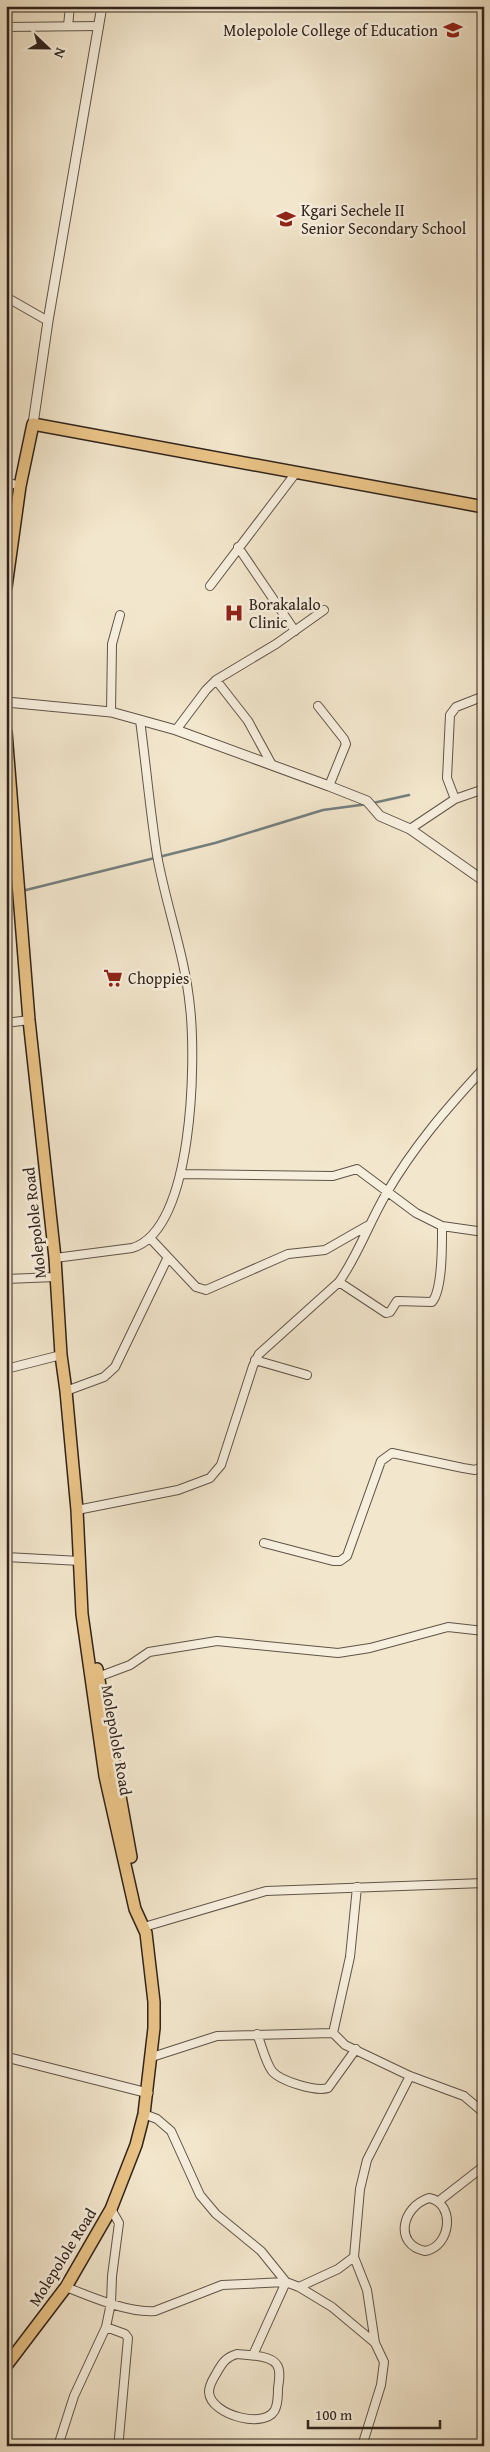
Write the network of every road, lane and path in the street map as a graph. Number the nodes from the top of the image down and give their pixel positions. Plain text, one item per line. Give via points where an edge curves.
1 (70, 6) edge
2 (102, 6) edge
3 (68, 26) junction
4 (100, 26) junction
5 (6, 27) edge
6 (7, 297) edge
7 (48, 321) junction
8 (33, 424) junction
9 (294, 474) junction
10 (6, 482) edge
11 (20, 486) junction
12 (484, 507) edge
13 (238, 547) junction
14 (210, 586) dead end
15 (6, 587) edge
16 (324, 610) dead end
17 (120, 615) dead end
18 (295, 631) junction
19 (216, 680) junction
20 (484, 696) edge
21 (6, 702) edge
22 (318, 706) dead end
23 (111, 712) junction
24 (140, 720) junction
25 (176, 730) junction
26 (6, 732) edge
27 (272, 765) junction
28 (329, 786) junction
29 (484, 789) edge
30 (455, 799) junction
31 (410, 829) junction
32 (12, 874) edge
33 (484, 881) edge
34 (29, 1020) junction
35 (6, 1023) edge
36 (484, 1068) edge
37 (180, 1174) junction
38 (387, 1192) junction
39 (367, 1226) junction
40 (442, 1226) junction
41 (484, 1232) edge
42 (150, 1238) junction
43 (168, 1257) junction
44 (55, 1258) junction
45 (56, 1278) junction
46 (6, 1279) edge
47 (339, 1282) junction
48 (60, 1354) junction
49 (255, 1360) junction
50 (6, 1369) edge
51 (307, 1375) dead end
52 (66, 1390) junction
53 (484, 1466) edge
54 (77, 1510) junction
55 (264, 1543) dead end
56 (6, 1558) edge
57 (80, 1561) junction
58 (484, 1631) edge
59 (98, 1677) junction
60 (484, 1883) edge
61 (357, 1887) junction
62 (143, 1923) junction
63 (333, 2033) junction
64 (257, 2034) junction
65 (356, 2049) junction
66 (6, 2057) edge
67 (152, 2057) junction
68 (410, 2076) junction
69 (148, 2093) junction
70 (484, 2113) edge
71 (144, 2114) junction
72 (484, 2166) edge
73 (439, 2201) junction
74 (111, 2209) junction
75 (354, 2257) junction
76 (286, 2282) junction
77 (66, 2287) junction
78 (299, 2287) junction
79 (111, 2303) junction
80 (106, 2327) junction
81 (375, 2343) junction
82 (253, 2355) junction
83 (6, 2366) edge
84 (119, 2438) dead end
85 (58, 2446) edge
86 (362, 2446) edge

1 - 3 street
2 - 4 street
3 - 4 street
3 - 5 street
4 - 7 street
6 - 7 street
7 - 8 street
8 - 9 main road
8 - 11 main road
9 - 12 main road
9 - 13 street
10 - 11 street
11 - 15 main road
13 - 14 street
13 - 18 street
16 - 18 street
17 - 23 street via 112,644
18 - 19 street
19 - 25 street
19 - 27 street via 248,721
20 - 30 street via 456,707 450,715 447,778
21 - 23 street
22 - 28 street via 346,744
23 - 24 street
24 - 25 street
24 - 37 street via 157,854 190,1007 192,1095
25 - 27 street
26 - 32 main road, Molepolole Road
27 - 28 street
28 - 31 street via 367,801 380,816
29 - 30 street
30 - 31 street
31 - 33 street
32 - 34 main road, Molepolole Road via 20,911
34 - 35 street
34 - 44 main road, Molepolole Road
36 - 38 street via 425,1133
37 - 38 street via 334,1176 357,1169
37 - 42 street via 164,1220
38 - 39 street
38 - 40 street via 416,1213
39 - 43 street via 325,1250 288,1254 206,1290 196,1287
39 - 47 street via 351,1264
40 - 41 street
40 - 47 street via 439,1287 432,1302 398,1301 386,1313
42 - 43 street
42 - 44 street via 132,1248
43 - 52 street via 115,1367 104,1377
44 - 45 main road, Molepolole Road
45 - 46 street
45 - 48 main road, Molepolole Road
47 - 49 street via 262,1349
48 - 50 street
48 - 52 main road, Molepolole Road
49 - 51 street
49 - 54 street via 221,1465 210,1478 178,1490
52 - 54 main road, Molepolole Road
53 - 55 street via 474,1470 392,1453 381,1461 347,1556 332,1561
54 - 57 main road, Molepolole Road
56 - 57 street
57 - 59 main road, Molepolole Road
57 - 62 main road, Molepolole Road via 82,1614 105,1776 135,1909
58 - 59 street via 448,1627 338,1653 217,1641 149,1652 130,1665
59 - 62 main road, Molepolole Road
60 - 61 street
61 - 62 street via 266,1891
61 - 63 street via 350,1956
62 - 67 main road, Molepolole Road via 154,2002
63 - 64 street
63 - 65 street via 345,2045
64 - 65 street via 275,2074 313,2090 328,2088
64 - 67 street via 202,2039
65 - 68 street
66 - 69 street
67 - 69 main road, Molepolole Road
68 - 70 street via 464,2096
68 - 75 street via 372,2149 363,2174
69 - 71 main road, Molepolole Road
71 - 74 main road, Molepolole Road via 136,2145
71 - 76 street via 157,2118 170,2131 206,2204 261,2252
72 - 73 street
73 - 73 street via 429,2198 409,2210 405,2236 419,2250 431,2250 445,2235 446,2216
74 - 77 main road, Molepolole Road
74 - 79 street via 119,2222
75 - 78 street via 338,2269
75 - 81 street via 367,2290
76 - 78 street
76 - 79 street via 222,2285 145,2312
76 - 82 street
77 - 79 street
77 - 83 main road, Molepolole Road
78 - 81 street via 332,2307
79 - 80 street
80 - 84 street via 128,2338
80 - 85 street via 74,2396
81 - 86 street via 384,2362 384,2373
82 - 82 street via 277,2365 277,2406 269,2417 238,2418 213,2402 209,2393 211,2384 228,2357

